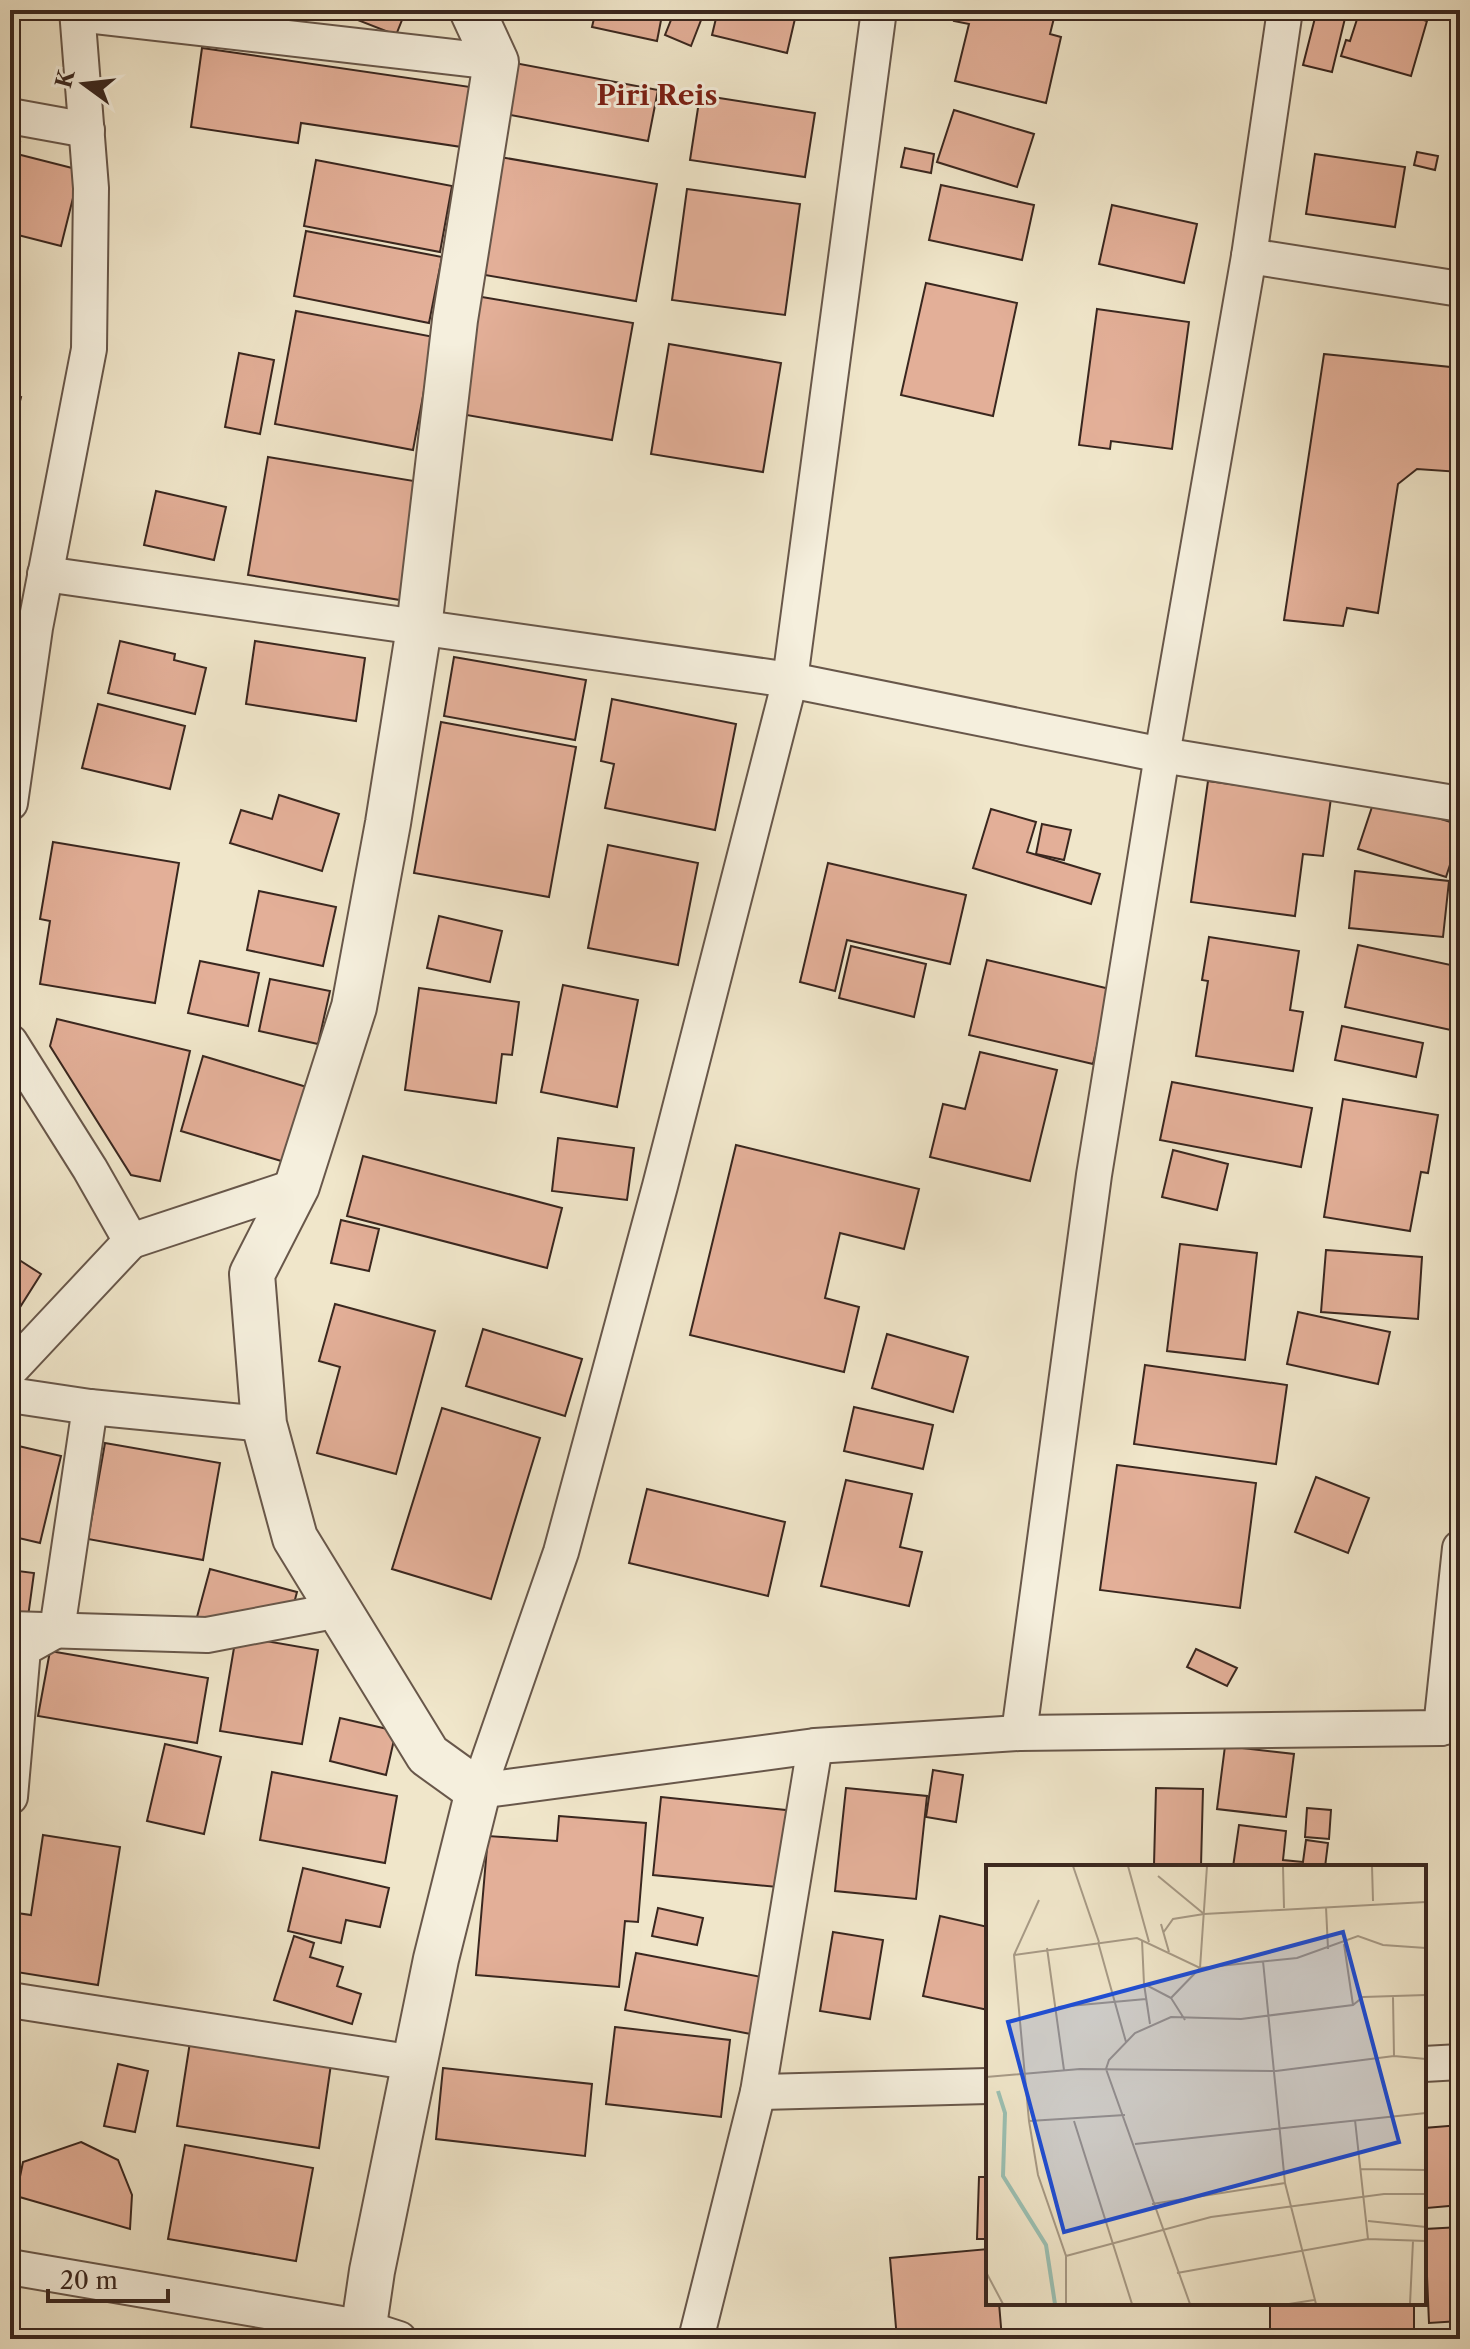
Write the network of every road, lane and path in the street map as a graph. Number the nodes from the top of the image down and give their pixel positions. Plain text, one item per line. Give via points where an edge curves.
1 (472, 10) edge
2 (879, 10) edge
3 (1285, 10) edge
4 (78, 12) edge
5 (496, 62) junction
6 (10, 116) edge
7 (87, 130) junction
8 (1249, 256) junction
9 (1460, 289) edge
10 (45, 574) junction
11 (419, 628) junction
12 (790, 680) junction
13 (1162, 755) junction
14 (10, 803) edge
15 (1460, 804) edge
16 (10, 1042) edge
17 (297, 1186) junction
18 (131, 1241) junction
19 (10, 1370) edge
20 (10, 1395) edge
21 (90, 1407) junction
22 (264, 1424) junction
23 (1460, 1548) edge
24 (339, 1610) junction
25 (10, 1629) edge
26 (57, 1630) junction
27 (1451, 1726) edge
28 (1019, 1733) junction
29 (815, 1746) junction
30 (478, 1791) junction
31 (10, 1797) edge
32 (10, 2000) edge
33 (1460, 2062) edge
34 (415, 2063) junction
35 (1426, 2064) edge
36 (986, 2086) edge
37 (758, 2092) junction
38 (10, 2267) edge
39 (375, 2335) edge
40 (696, 2339) edge

1 - 5 street
2 - 12 street
3 - 8 street
4 - 5 street
4 - 7 street
5 - 11 street via 455,320
6 - 7 street
7 - 10 street via 89,349
8 - 9 street
8 - 13 street
10 - 11 street
10 - 14 street
11 - 12 street
11 - 17 street via 354,1007
12 - 13 street
12 - 30 street via 561,1552
13 - 15 street
13 - 28 street via 1094,1175
16 - 18 street
17 - 18 street
17 - 22 street via 252,1274
18 - 19 street
20 - 21 street
21 - 22 street
21 - 26 street
22 - 24 street via 295,1538
23 - 27 street
24 - 26 street via 207,1635
24 - 30 street via 428,1755
25 - 26 street
26 - 31 street via 23,1649
27 - 28 street
28 - 29 street
29 - 30 street
29 - 37 street
30 - 34 street
32 - 34 street
33 - 35 street
34 - 39 street via 372,2271
36 - 37 street
37 - 40 street
38 - 39 street

